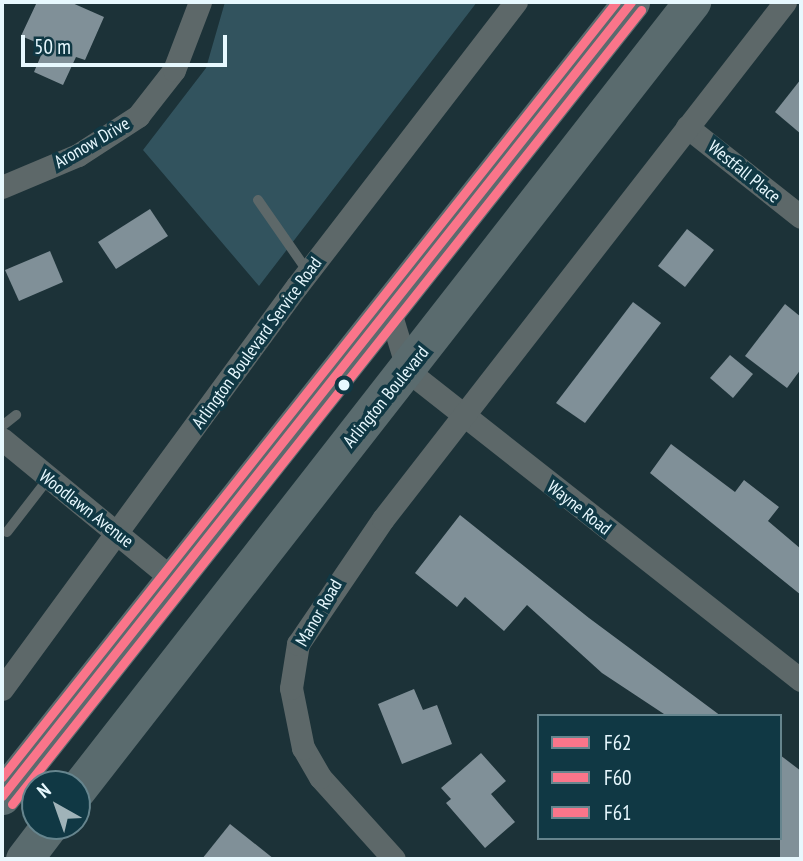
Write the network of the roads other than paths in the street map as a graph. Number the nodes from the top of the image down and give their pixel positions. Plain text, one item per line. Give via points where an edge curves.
1 (200, 2) edge
2 (516, 2) edge
3 (631, 2) edge
4 (692, 2) edge
5 (785, 2) edge
6 (687, 127) junction
7 (2, 187) edge
8 (258, 200) dead end
9 (801, 217) edge
10 (308, 272) junction
11 (390, 312) junction
12 (408, 370) junction
13 (16, 415) dead end
14 (464, 415) junction
15 (2, 426) edge
16 (2, 439) edge
17 (48, 480) junction
18 (6, 532) dead end
19 (119, 533) junction
20 (171, 578) junction
21 (801, 680) edge
22 (160, 681) junction
23 (2, 688) edge
24 (91, 772) edge
25 (2, 796) edge
26 (38, 840) edge
27 (24, 859) edge
28 (394, 859) edge

1 - 7 street, Aronow Drive via 174,70 138,116 78,155
2 - 10 street, Arlington Boulevard Service Road
3 - 11 highway
4 - 12 highway, Arlington Boulevard
5 - 6 street
6 - 9 street, Westfall Place
6 - 14 street
8 - 10 lane
10 - 19 street, Arlington Boulevard Service Road
11 - 12 street
11 - 20 highway
12 - 14 street, Wayne Road
12 - 22 highway, Arlington Boulevard
13 - 15 lane
14 - 21 street, Wayne Road
14 - 28 street, Manor Road via 322,601 293,666 293,715 303,748 320,777
16 - 17 street, Woodlawn Avenue
17 - 18 lane
17 - 19 street, Woodlawn Avenue
19 - 20 street, Woodlawn Avenue
19 - 23 street, Arlington Boulevard Service Road
20 - 22 highway via 182,590 184,610
20 - 25 highway
22 - 24 highway, Arlington Boulevard
26 - 27 highway

